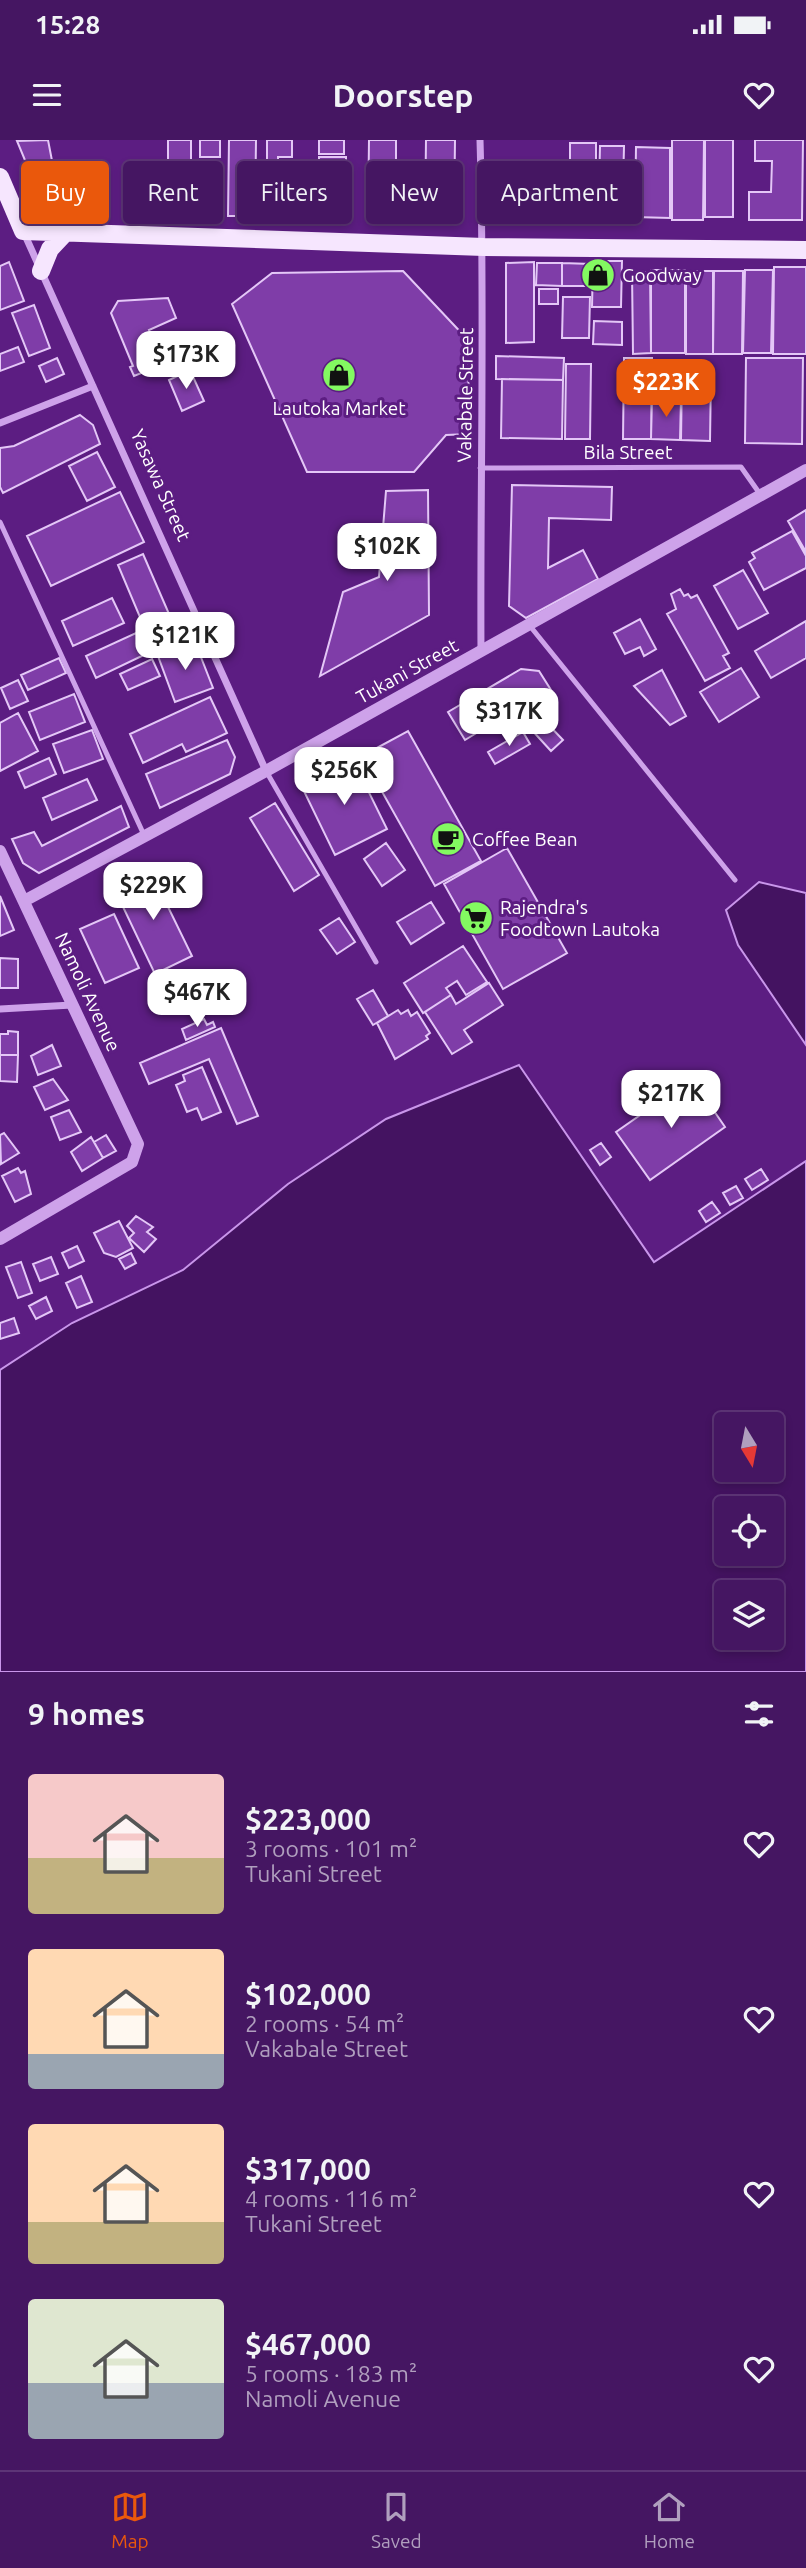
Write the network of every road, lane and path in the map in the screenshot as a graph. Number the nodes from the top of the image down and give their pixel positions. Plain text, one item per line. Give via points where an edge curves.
1 (481, 140) edge
2 (0, 177) edge
3 (23, 231) junction
4 (66, 232) junction
5 (484, 247) junction
6 (806, 250) edge
7 (41, 271) junction
8 (93, 386) junction
9 (0, 423) edge
10 (480, 468) junction
11 (806, 470) edge
12 (762, 496) junction
13 (0, 523) edge
14 (529, 625) junction
15 (481, 651) junction
16 (266, 771) junction
17 (145, 838) junction
18 (0, 851) edge
19 (735, 880) dead end
20 (24, 901) junction
21 (376, 962) dead end
22 (72, 1005) junction
23 (0, 1009) edge
24 (0, 1239) edge

1 - 5 street, Vakabale Street
2 - 3 main road, Yasawa Street
3 - 4 main road
3 - 7 street, Yasawa Street
4 - 5 main road
4 - 7 main road via 50,249
5 - 6 main road
5 - 10 street, Vakabale Street
7 - 8 street, Yasawa Street
8 - 9 street
8 - 16 street, Yasawa Street
10 - 12 lane, Bila Street via 741,467
10 - 15 street, Vakabale Street
11 - 12 street, Tukani Street
12 - 14 street, Tukani Street
13 - 17 lane
14 - 15 street, Tukani Street
14 - 19 lane
15 - 16 street, Tukani Street
16 - 17 street, Tukani Street
16 - 21 lane
17 - 20 street, Tukani Street
18 - 20 street, Namoli Avenue
20 - 22 street, Namoli Avenue
22 - 23 street
22 - 24 street, Namoli Avenue via 138,1140 138,1151 132,1161

